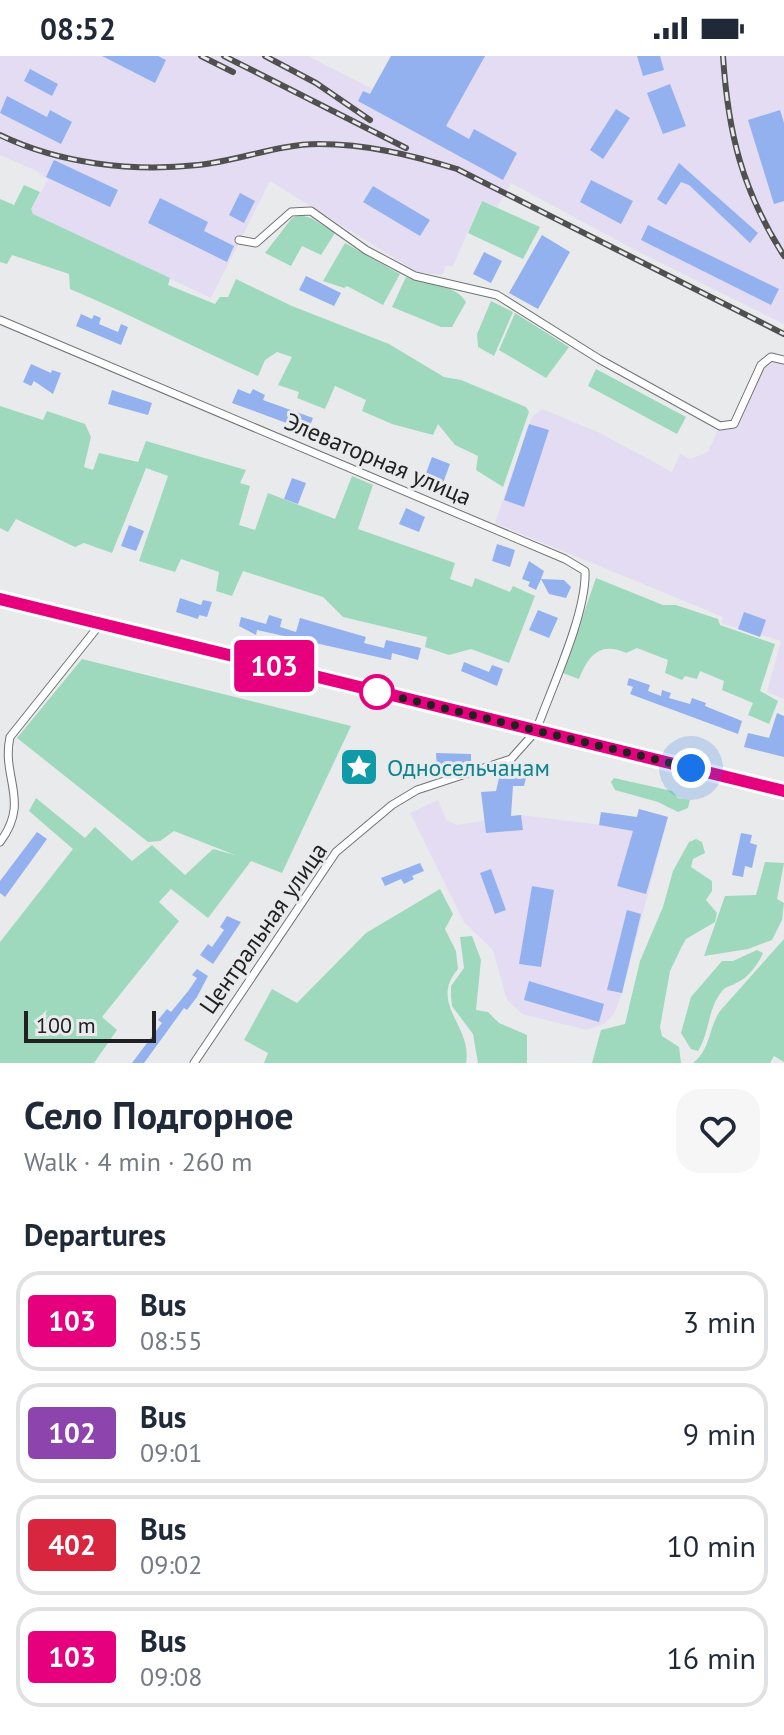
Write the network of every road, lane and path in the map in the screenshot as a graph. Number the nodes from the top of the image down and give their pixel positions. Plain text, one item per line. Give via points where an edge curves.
1 (239, 240) dead end
2 (0, 320) edge
3 (784, 360) edge
4 (0, 599) edge
5 (101, 623) junction
6 (536, 731) junction
7 (3, 755) edge
8 (784, 791) edge
9 (0, 842) edge
10 (194, 1063) edge

1 - 3 street via 256,243 291,212 311,211 415,276 497,295 720,426 734,424 761,365 771,357
2 - 6 street, Элеваторная улица via 585,571 579,609
4 - 5 main road
5 - 6 main road
5 - 7 street via 10,737
6 - 8 main road
6 - 10 street, Центральная улица via 511,759 417,790 392,805 336,852
7 - 9 street via 17,798

